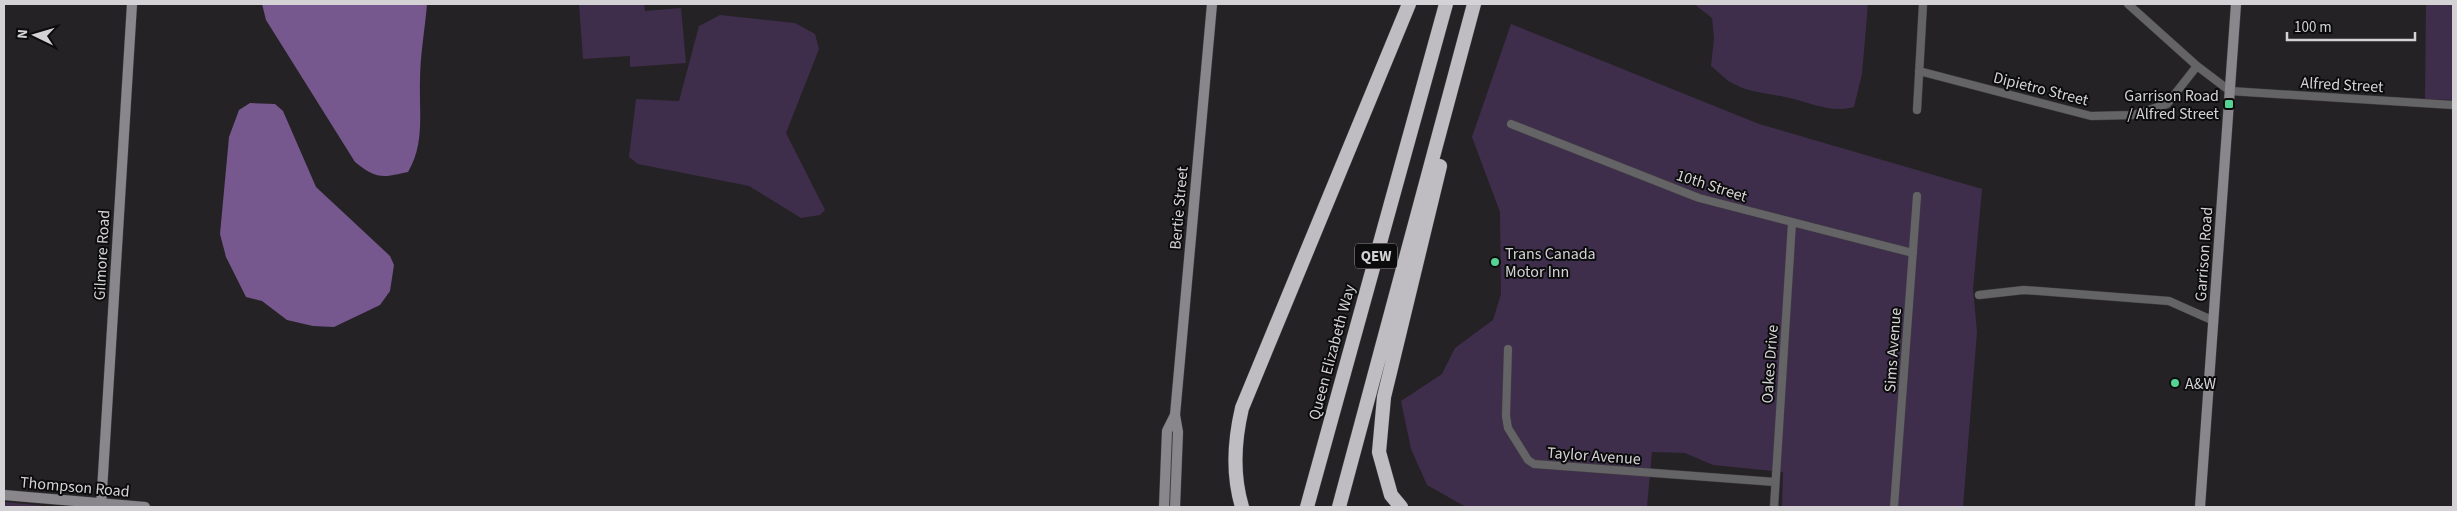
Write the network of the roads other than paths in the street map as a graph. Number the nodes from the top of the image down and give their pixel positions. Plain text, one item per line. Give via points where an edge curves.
1 (132, 4) edge
2 (1212, 4) edge
3 (1410, 4) edge
4 (1446, 4) edge
5 (1474, 4) edge
6 (1923, 4) edge
7 (2128, 4) edge
8 (2236, 4) edge
9 (1458, 62) junction
10 (2197, 66) junction
11 (1919, 71) junction
12 (2230, 92) junction
13 (2453, 105) edge
14 (1917, 110) dead end
15 (1510, 124) dead end
16 (1917, 196) dead end
17 (1792, 223) junction
18 (1912, 253) junction
19 (1979, 295) dead end
20 (2214, 321) junction
21 (1508, 349) dead end
22 (1174, 415) junction
23 (1775, 482) junction
24 (4, 495) edge
25 (101, 506) edge
26 (145, 507) edge
27 (1164, 507) edge
28 (1175, 507) edge
29 (1242, 507) edge
30 (1307, 507) edge
31 (1339, 507) edge
32 (1401, 507) edge
33 (1774, 507) edge
34 (1894, 507) edge
35 (2200, 507) edge

1 - 25 main road, Gilmore Road
2 - 22 main road, Bertie Street
3 - 29 highway via 1242,408 1235,438 1237,490
4 - 30 highway, Queen Elizabeth Way / QEW
5 - 9 highway, QEW
6 - 11 street
7 - 10 street
8 - 12 main road, Garrison Road
9 - 31 highway, QEW
9 - 32 highway via 1444,145 1384,397 1379,452 1391,495
10 - 11 street, Dipietro Street via 2167,104 2133,115 2091,116
10 - 12 street
11 - 14 street
12 - 13 street, Alfred Street
12 - 20 main road, Garrison Road
15 - 17 street, 10th Street via 1699,198
16 - 18 street, Sims Avenue
17 - 18 street, 10th Street
17 - 23 street, Oakes Drive
18 - 34 street, Sims Avenue
19 - 20 street via 2024,290 2169,301
20 - 35 main road, Garrison Road
21 - 23 street, Taylor Avenue via 1508,428 1528,460 1534,464
22 - 27 main road, Bertie Street via 1167,431
22 - 28 main road, Bertie Street via 1178,432
23 - 33 street, Oakes Drive
24 - 25 main road, Thompson Road
25 - 26 main road, Thompson Road

